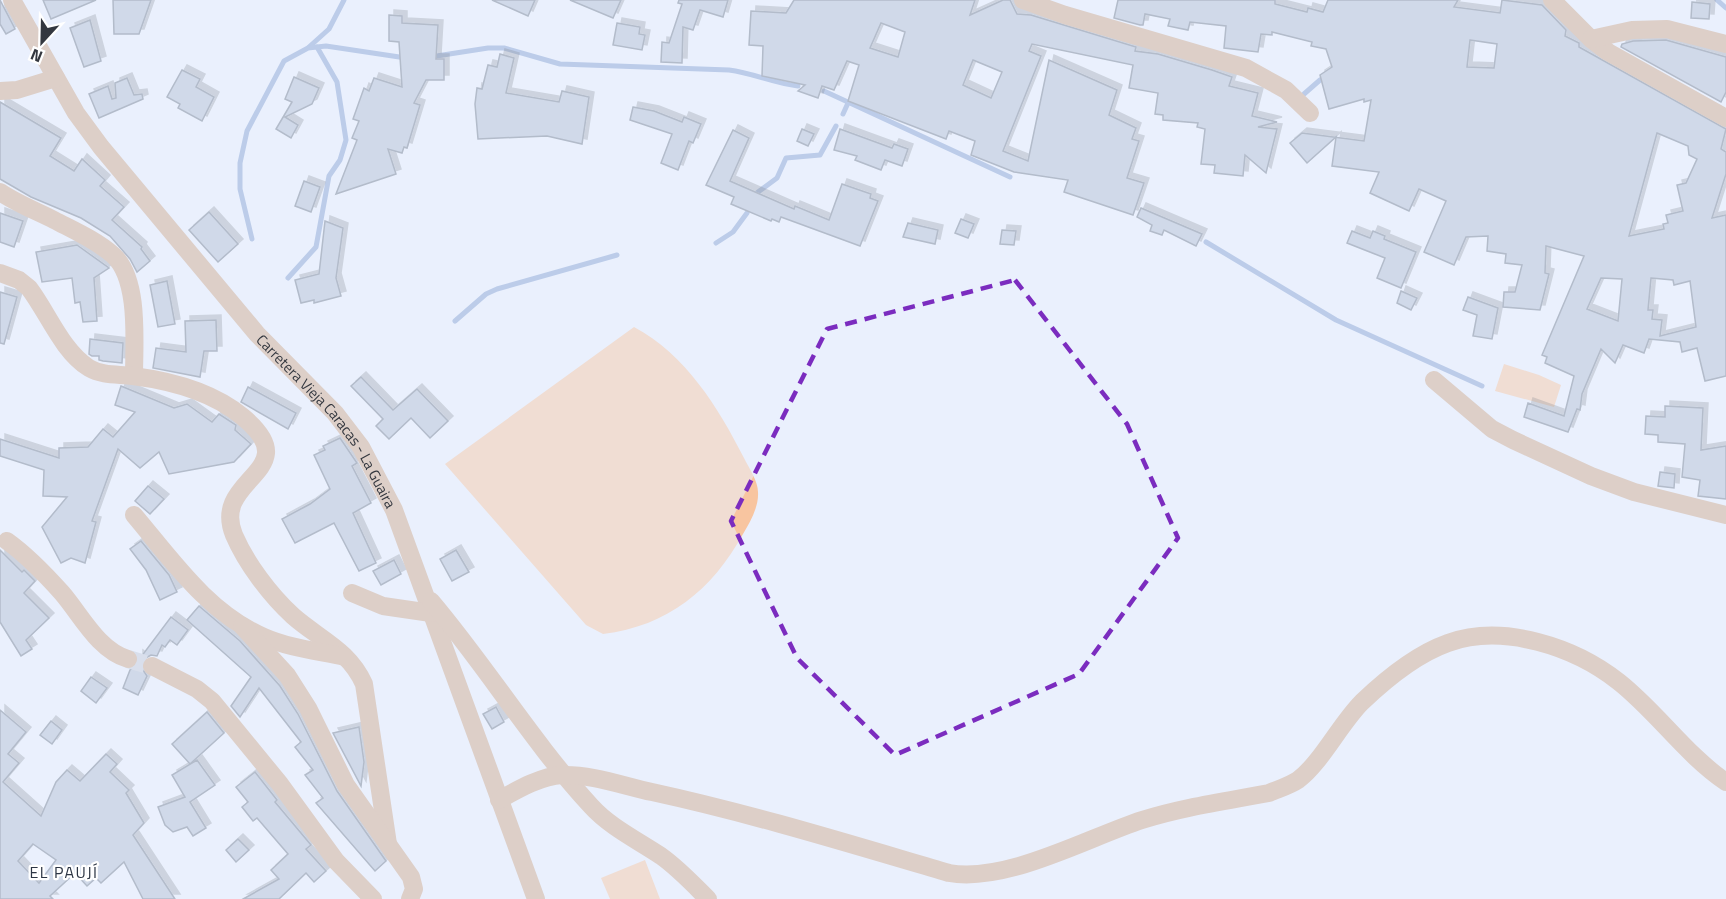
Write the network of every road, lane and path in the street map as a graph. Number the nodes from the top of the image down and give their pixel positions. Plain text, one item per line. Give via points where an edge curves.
1 (12, 0) edge
2 (1023, 0) edge
3 (1552, 0) edge
4 (1591, 39) junction
5 (1726, 44) edge
6 (56, 78) junction
7 (0, 91) edge
8 (1310, 113) dead end
9 (1726, 118) edge
10 (0, 192) edge
11 (0, 273) edge
12 (134, 376) junction
13 (1434, 380) dead end
14 (134, 515) dead end
15 (1726, 515) edge
16 (8, 541) dead end
17 (352, 593) dead end
18 (423, 593) junction
19 (431, 613) junction
20 (242, 626) junction
21 (346, 657) junction
22 (128, 658) tunnel mouth
23 (152, 666) tunnel mouth
24 (564, 775) junction
25 (1726, 782) edge
26 (499, 800) junction
27 (388, 844) junction
28 (534, 897) edge
29 (372, 899) edge
30 (410, 899) edge
31 (708, 899) edge

1 - 6 street, Carretera Vieja Caracas - La Guaira
2 - 8 street via 1246,68 1286,90
3 - 4 street
4 - 5 street via 1632,30 1667,29
4 - 9 street via 1680,95
6 - 7 street
6 - 18 street, Carretera Vieja Caracas - La Guaira via 101,147 184,247 257,334 352,432 394,510
10 - 12 street via 76,231 120,262 134,313
11 - 12 street via 29,288 75,356 89,367 102,374
12 - 21 street via 197,390 242,416 265,439 267,456 262,469 233,499 231,528 277,600
13 - 15 street via 1492,429 1513,440 1634,492
14 - 20 street via 197,588
16 - 22 street via 31,560 98,639 111,651
17 - 19 street via 383,606
18 - 19 street, Carretera Vieja Caracas - La Guaira
18 - 24 street via 468,644
19 - 26 street, Carretera Vieja Caracas - La Guaira
20 - 21 street via 266,638
20 - 27 street via 286,675 308,708 346,785
21 - 27 street via 364,684
23 - 29 street via 212,701 336,861
24 - 25 street via 690,801 949,873 974,876 1046,857 1144,819 1284,787 1309,769 1361,703 1416,660 1450,642 1503,638 1527,639 1565,650 1620,682
24 - 26 street
24 - 31 street via 592,808 662,857
26 - 28 street, Carretera Vieja Caracas - La Guaira
27 - 30 street via 411,877 414,889

